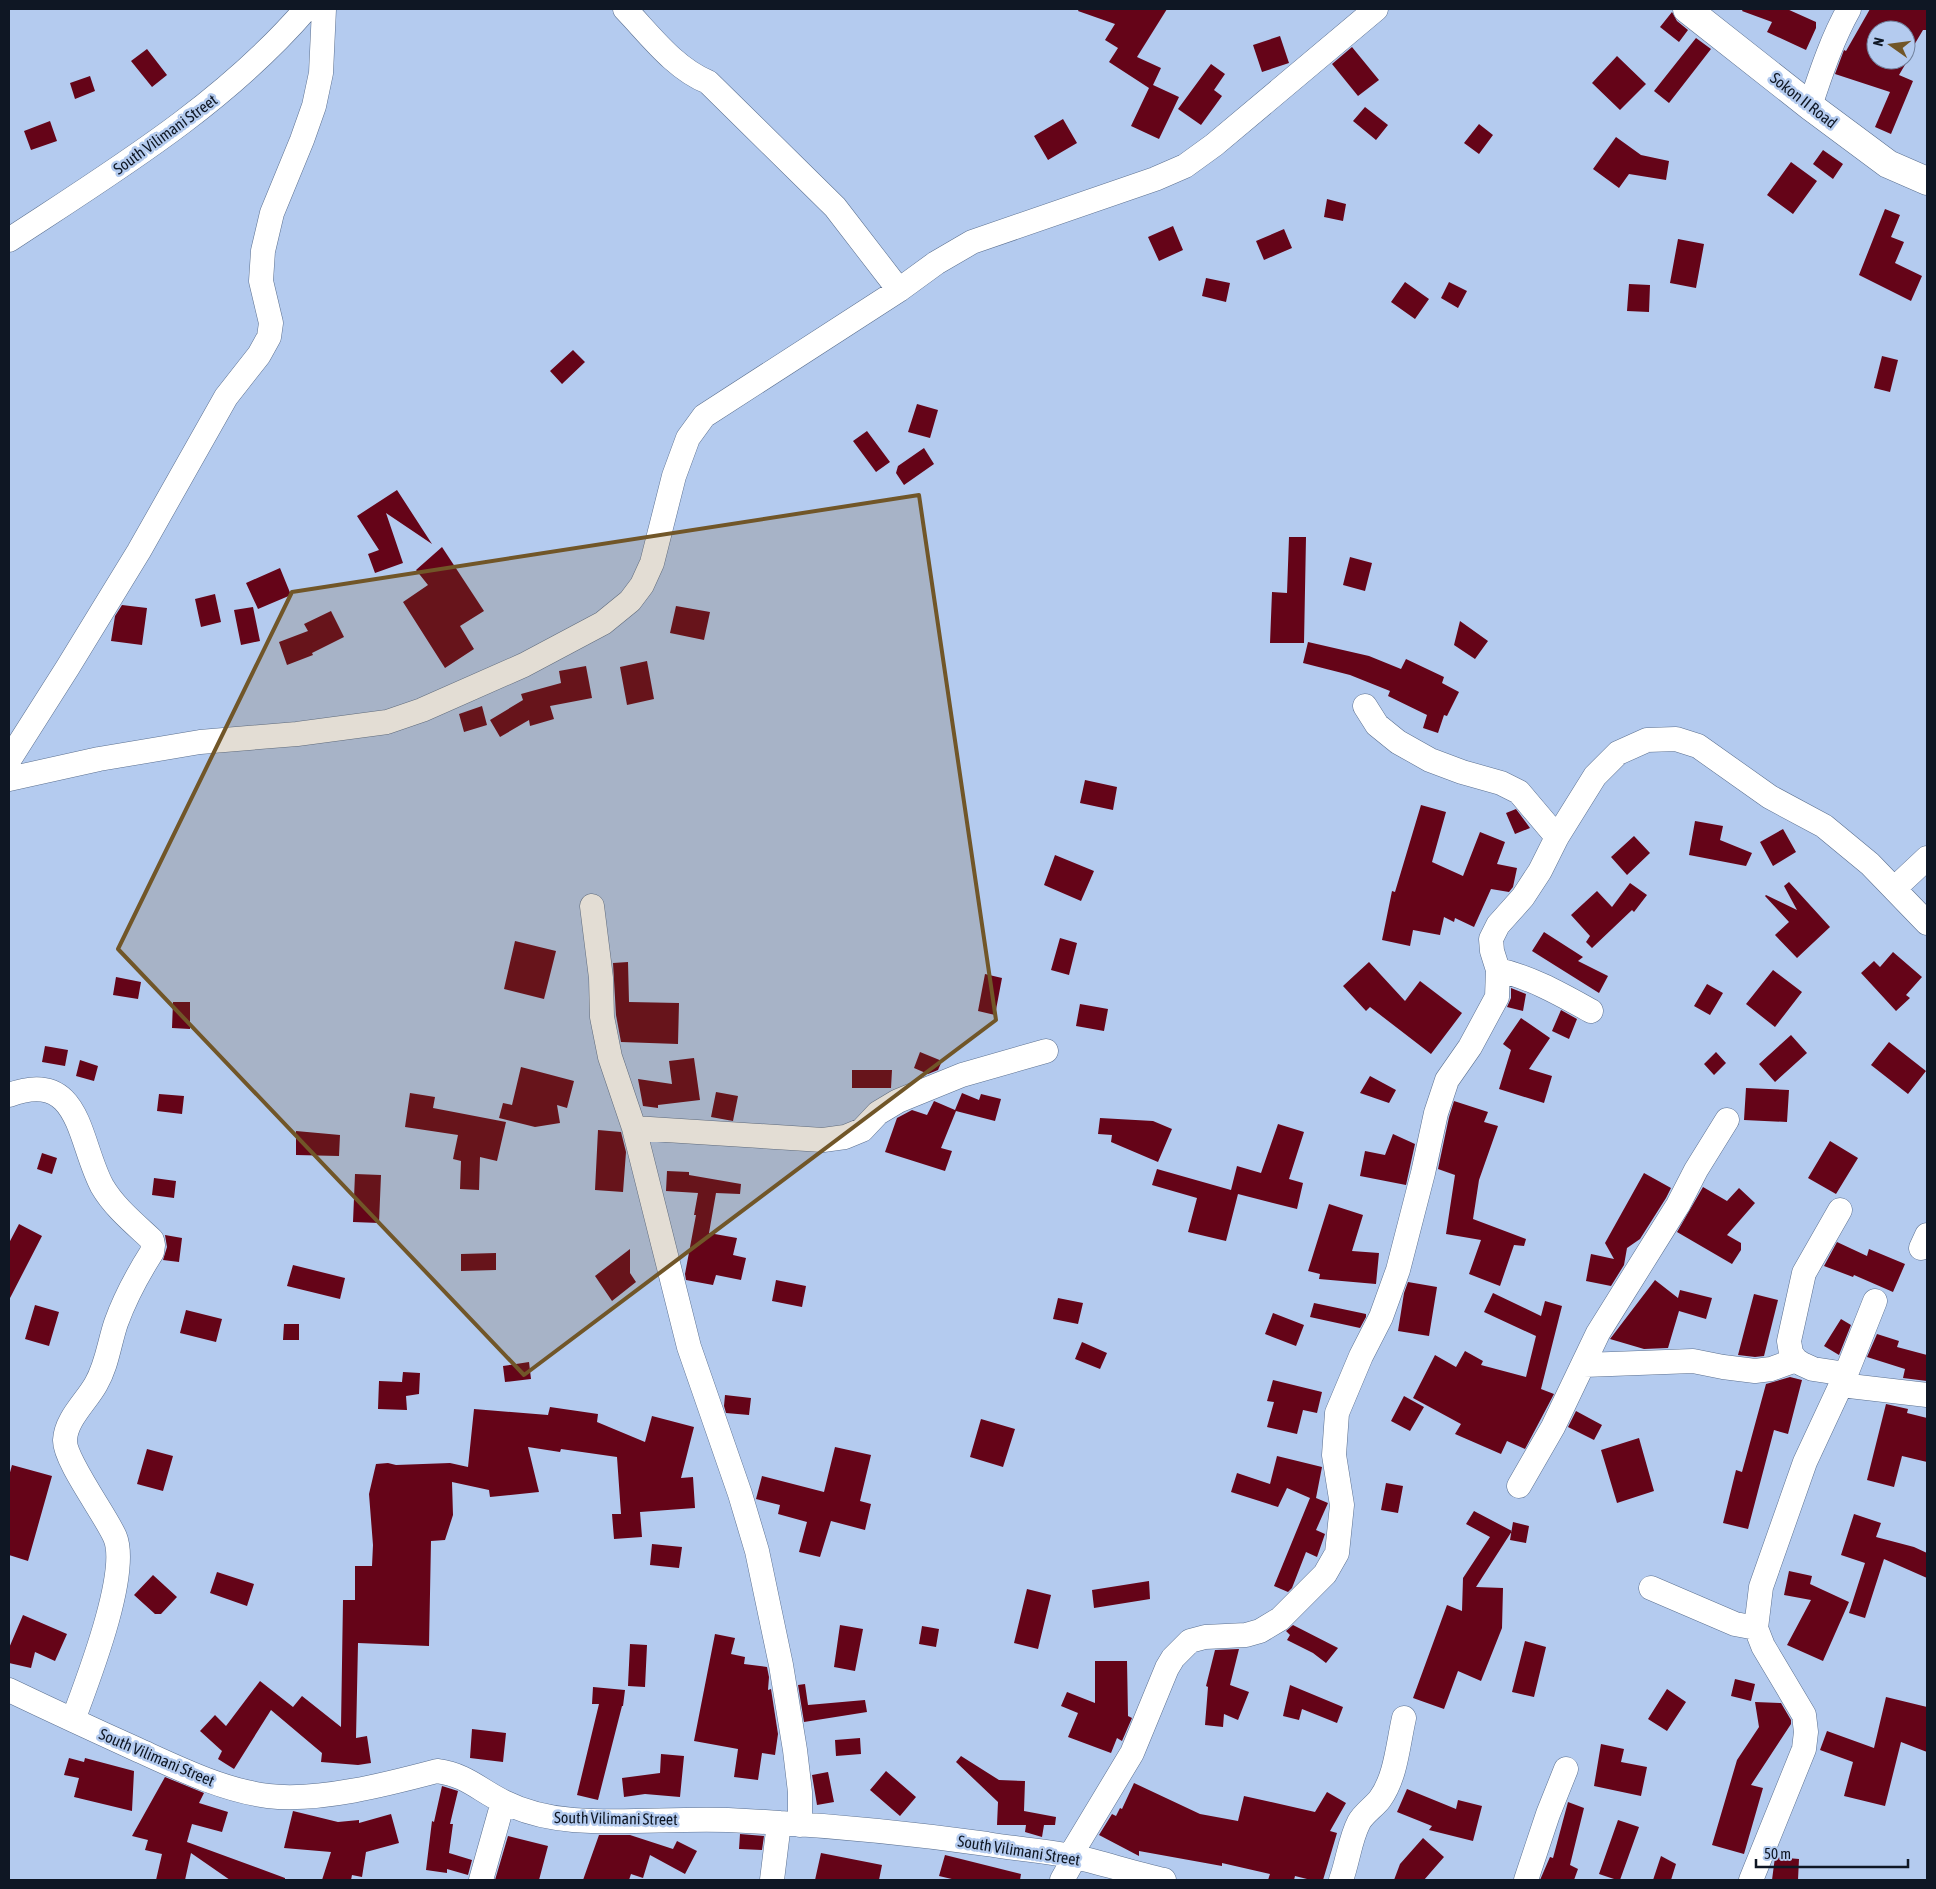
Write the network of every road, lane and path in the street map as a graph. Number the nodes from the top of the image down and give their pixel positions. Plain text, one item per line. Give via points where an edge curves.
1 (306, 9) edge
2 (324, 9) edge
3 (625, 9) edge
4 (1376, 9) edge
5 (1687, 9) edge
6 (1849, 9) edge
7 (1810, 106) junction
8 (1927, 181) edge
9 (9, 240) edge
10 (899, 290) junction
11 (1365, 706) dead end
12 (9, 760) edge
13 (9, 779) edge
14 (1557, 837) junction
15 (1927, 858) edge
16 (1895, 888) junction
17 (592, 906) dead end
18 (1927, 923) edge
19 (1498, 970) junction
20 (1591, 1011) dead end
21 (1046, 1051) dead end
22 (9, 1096) edge
23 (1727, 1120) dead end
24 (634, 1128) junction
25 (1840, 1210) dead end
26 (1875, 1301) dead end
27 (1796, 1360) junction
28 (1584, 1365) junction
29 (1843, 1379) junction
30 (1927, 1396) edge
31 (1519, 1486) dead end
32 (1651, 1588) dead end
33 (1756, 1628) junction
34 (9, 1690) edge
35 (1404, 1718) dead end
36 (73, 1720) junction
37 (1566, 1769) dead end
38 (503, 1802) junction
39 (790, 1824) junction
40 (1073, 1857) junction
41 (481, 1880) edge
42 (772, 1880) edge
43 (1062, 1880) edge
44 (1164, 1880) edge
45 (1341, 1880) edge
46 (1526, 1880) edge
47 (1751, 1880) edge

1 - 9 street, South Vilimani Street via 236,81 183,123
2 - 12 street via 321,73 314,106 272,212 263,251 261,281 272,323 269,337 226,397 138,551
3 - 10 street via 676,62 708,82 834,207
4 - 10 street via 1185,166 972,242
5 - 7 street, Sokon II Road
6 - 7 street via 1826,59
7 - 8 street, Sokon II Road via 1888,164
10 - 13 street via 704,416 685,446 652,562 642,585 630,601 603,623 524,665 387,722 191,744 99,758
11 - 14 street via 1377,725 1406,747 1430,760 1501,782 1519,792
14 - 16 street via 1595,776 1618,753 1646,740 1676,739 1698,746 1770,797 1824,826
14 - 19 street via 1523,897 1494,932 1492,952
15 - 16 street
16 - 18 street
17 - 24 street via 601,978 602,1017 612,1065
19 - 20 street via 1519,975
19 - 40 street via 1496,997 1474,1040 1447,1080 1398,1270 1381,1317 1338,1413 1334,1455 1342,1505 1337,1553 1325,1574 1280,1619 1246,1635 1190,1641 1173,1658 1132,1753
21 - 24 street via 962,1075 898,1100 878,1113 862,1130 845,1137 823,1140
22 - 36 street via 45,1089 63,1099 76,1117 102,1187 152,1240 153,1245 116,1324 104,1368 67,1428 66,1451 116,1539 119,1564 102,1636
23 - 28 street via 1598,1333
24 - 39 street via 689,1347 738,1486 757,1551 795,1750 800,1792
25 - 27 street via 1804,1273 1789,1341
26 - 29 street
27 - 28 street via 1771,1369 1755,1370 1693,1361
27 - 29 street
28 - 31 street
29 - 30 street
29 - 33 street via 1805,1462 1761,1587
32 - 33 street via 1735,1624
33 - 47 street via 1763,1646 1804,1715 1806,1732 1804,1749
34 - 36 street, South Vilimani Street
35 - 45 street via 1388,1785 1360,1821
36 - 38 street, South Vilimani Street via 192,1774 246,1792 280,1796 337,1792 437,1771 464,1778
37 - 46 street
38 - 39 street, South Vilimani Street via 529,1813 573,1820 711,1819
38 - 41 street
39 - 40 street, South Vilimani Street via 936,1837
39 - 42 street
40 - 43 street
40 - 44 street, South Vilimani Street

